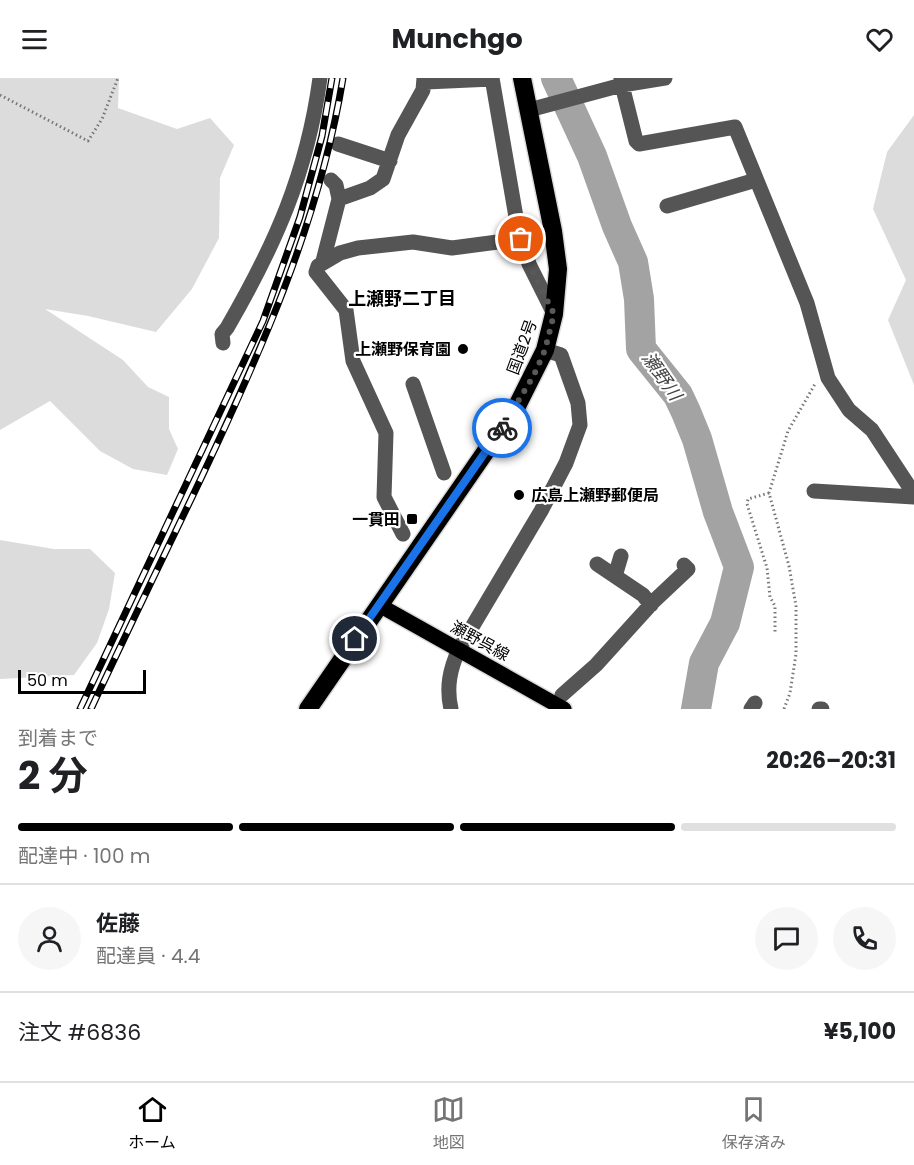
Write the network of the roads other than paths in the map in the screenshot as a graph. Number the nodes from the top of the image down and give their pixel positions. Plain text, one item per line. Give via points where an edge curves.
1 (320, 78) edge
2 (492, 78) edge
3 (522, 78) edge
4 (665, 78) edge
5 (423, 79) edge
6 (622, 81) edge
7 (529, 110) junction
8 (338, 144) dead end
9 (390, 161) junction
10 (331, 180) dead end
11 (756, 180) junction
12 (339, 199) junction
13 (667, 206) dead end
14 (521, 239) junction
15 (324, 261) junction
16 (554, 314) junction
17 (223, 344) dead end
18 (545, 350) junction
19 (413, 384) dead end
20 (444, 473) dead end
21 (814, 491) dead end
22 (914, 496) edge
23 (403, 534) dead end
24 (621, 556) dead end
25 (597, 564) dead end
26 (684, 564) dead end
27 (615, 576) junction
28 (651, 604) junction
29 (379, 605) junction
30 (459, 649) junction
31 (563, 702) edge
32 (308, 709) edge
33 (451, 709) edge

1 - 17 street via 303,167 268,255 222,334
2 - 5 street
2 - 14 street
3 - 7 highway, 国道2号
4 - 6 street
5 - 9 street
6 - 7 street
6 - 11 street via 639,144 735,127
7 - 16 highway, 国道2号 via 558,269
8 - 9 street
9 - 12 street via 383,179
10 - 12 street via 336,184
11 - 13 street
11 - 22 street via 807,303 820,354 837,395 872,430
12 - 15 street
14 - 15 street via 452,248 420,242 358,248
14 - 16 street
15 - 23 street via 316,272 346,310 353,361 386,433 384,496
16 - 18 highway, 国道2号
18 - 29 highway, 国道2号 via 518,406
18 - 30 street via 561,355 578,403 580,425 567,463
19 - 20 street
21 - 22 street
24 - 27 street
25 - 27 street
26 - 28 street via 688,569
27 - 28 street
28 - 31 street
29 - 30 main road, 瀬野呉線
29 - 32 highway, 国道2号
30 - 31 main road, 瀬野呉線
30 - 33 street via 450,669

